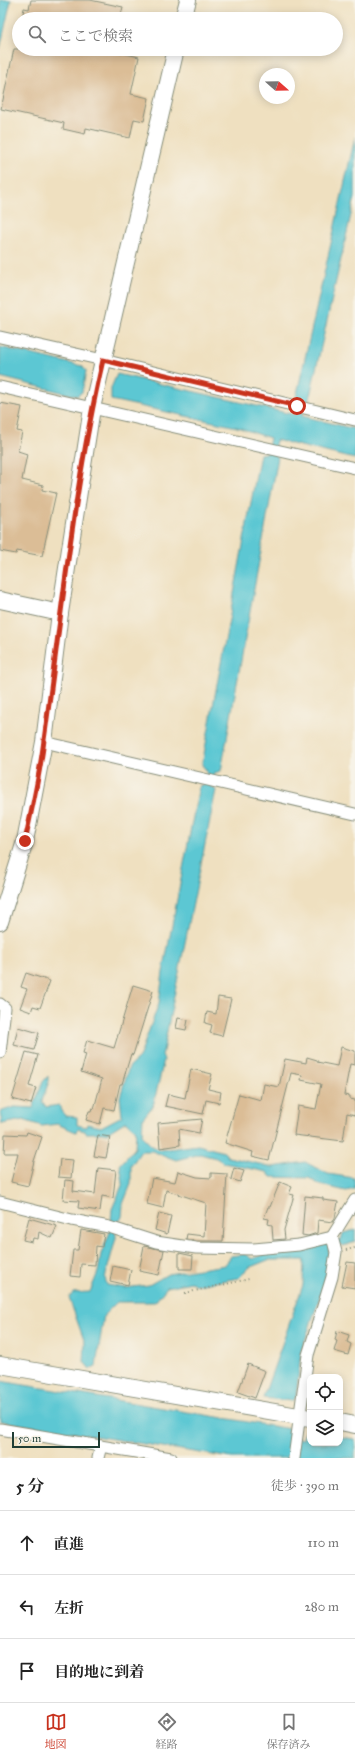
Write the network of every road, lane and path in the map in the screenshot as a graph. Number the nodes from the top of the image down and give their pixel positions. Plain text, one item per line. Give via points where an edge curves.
1 (188, 0) edge
2 (185, 12) edge
3 (174, 56) edge
4 (0, 338) edge
5 (103, 360) junction
6 (0, 387) edge
7 (92, 408) junction
8 (355, 420) edge
9 (355, 468) edge
10 (0, 600) edge
11 (60, 613) junction
12 (44, 742) junction
13 (355, 814) edge
14 (0, 922) edge
15 (0, 1004) edge
16 (0, 1053) edge
17 (355, 1200) edge
18 (0, 1202) edge
19 (333, 1242) junction
20 (249, 1279) dead end
21 (185, 1293) dead end
22 (0, 1365) edge
23 (305, 1417) edge
24 (343, 1423) edge
25 (355, 1425) edge
26 (0, 1429) edge
27 (101, 1446) junction
28 (98, 1458) edge
29 (171, 1458) edge
30 (294, 1458) edge

1 - 2 street
3 - 5 street
4 - 5 street
5 - 7 street
5 - 8 street
6 - 7 street
7 - 9 street
7 - 11 street
10 - 11 street
11 - 12 street
12 - 13 street
12 - 14 street via 25,841
15 - 16 street via 5,1008
17 - 19 street
18 - 19 street via 156,1242 196,1248 254,1249
19 - 23 street via 332,1277 308,1355
20 - 21 path
22 - 23 street
23 - 30 street via 297,1435
24 - 25 street
26 - 27 street
27 - 28 street
27 - 29 street

